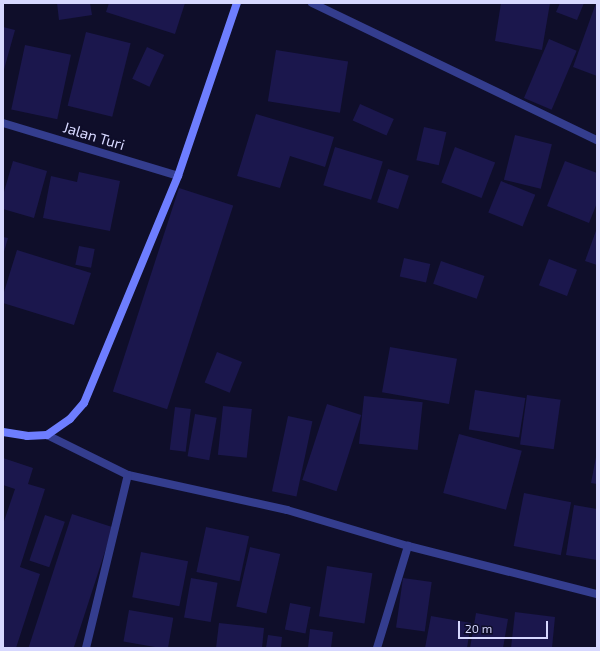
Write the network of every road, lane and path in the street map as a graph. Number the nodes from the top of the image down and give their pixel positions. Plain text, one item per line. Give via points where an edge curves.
1 (237, 3) edge
2 (312, 3) edge
3 (3, 123) edge
4 (597, 140) edge
5 (178, 176) junction
6 (3, 432) edge
7 (47, 435) junction
8 (128, 476) junction
9 (408, 546) junction
10 (597, 594) edge
11 (86, 648) edge
12 (377, 648) edge

1 - 5 street
2 - 4 street
3 - 5 street, Jalan Turi
5 - 7 street via 84,403 70,419
6 - 7 street via 27,436
7 - 8 street
8 - 9 street via 287,510
8 - 11 street
9 - 10 street
9 - 12 street

